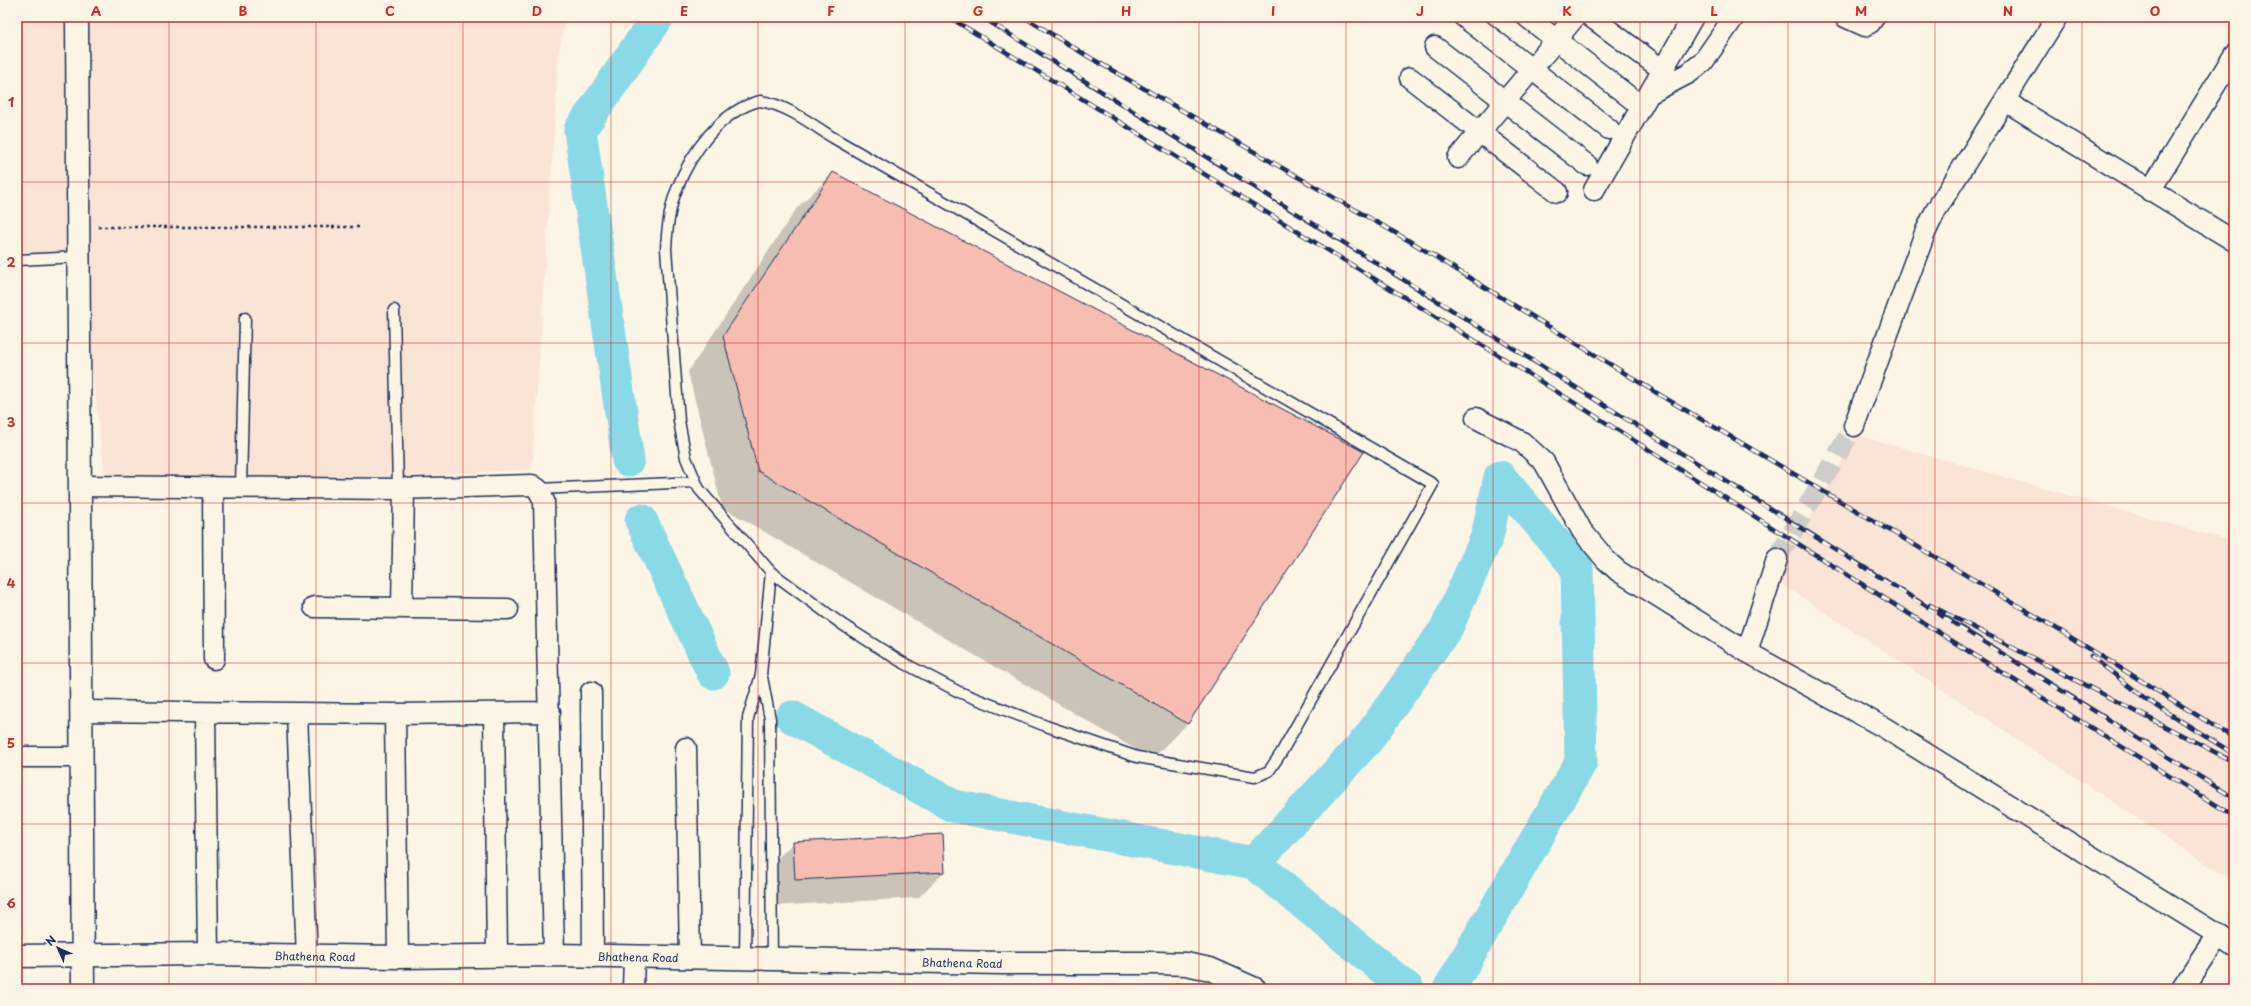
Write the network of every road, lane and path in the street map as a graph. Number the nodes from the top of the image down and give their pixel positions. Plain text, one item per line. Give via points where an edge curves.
1 (77, 17) edge
2 (1464, 17) edge
3 (1527, 17) edge
4 (1575, 17) edge
5 (1592, 17) edge
6 (1693, 17) edge
7 (1734, 17) edge
8 (1844, 17) edge
9 (1874, 17) edge
10 (2057, 17) edge
11 (1556, 40) junction
12 (1435, 47) dead end
13 (2234, 55) edge
14 (1531, 70) junction
15 (1663, 70) junction
16 (1410, 78) dead end
17 (1645, 100) junction
18 (2005, 101) junction
19 (1505, 102) junction
20 (1609, 129) dead end
21 (1480, 132) junction
22 (1458, 158) dead end
23 (1587, 165) dead end
24 (1594, 190) dead end
25 (2150, 191) junction
26 (1557, 192) dead end
27 (80, 227) junction
28 (360, 227) dead end
29 (2234, 241) edge
30 (80, 257) junction
31 (17, 260) edge
32 (394, 310) dead end
33 (245, 318) dead end
34 (1476, 418) dead end
35 (1854, 426) tunnel mouth
36 (696, 482) junction
37 (80, 486) junction
38 (213, 487) junction
39 (241, 487) junction
40 (401, 488) junction
41 (538, 489) junction
42 (1777, 559) tunnel mouth
43 (771, 572) junction
44 (314, 607) dead end
45 (402, 608) junction
46 (508, 609) dead end
47 (1747, 652) junction
48 (214, 659) dead end
49 (761, 675) junction
50 (592, 692) dead end
51 (81, 711) junction
52 (550, 712) junction
53 (206, 713) junction
54 (494, 713) junction
55 (297, 714) junction
56 (394, 714) junction
57 (686, 748) dead end
58 (17, 757) edge
59 (81, 757) junction
60 (2226, 941) edge
61 (208, 954) junction
62 (497, 955) junction
63 (554, 955) junction
64 (17, 956) edge
65 (82, 956) junction
66 (593, 956) junction
67 (307, 957) junction
68 (634, 957) junction
69 (398, 958) junction
70 (690, 958) junction
71 (745, 959) junction
72 (772, 959) junction
73 (83, 989) edge
74 (633, 989) edge
75 (1255, 989) edge
76 (2182, 989) edge

1 - 27 street
2 - 14 street
3 - 11 street
4 - 11 street
5 - 15 street
6 - 15 street
7 - 17 street via 1703,62
8 - 9 street via 1865,26
10 - 18 street
11 - 14 street
11 - 17 street
12 - 19 street
13 - 25 street
14 - 19 street
14 - 20 street
15 - 17 street
16 - 21 street
17 - 24 street
18 - 25 street
18 - 35 street via 1931,220
19 - 21 street
19 - 23 street
21 - 22 street
21 - 26 street
25 - 29 street
27 - 28 path
27 - 30 street
30 - 31 lane
30 - 37 street
32 - 40 lane
33 - 39 lane
34 - 47 street via 1522,442 1544,462 1582,531 1610,564
36 - 41 lane
36 - 43 lane via 719,514
36 - 43 lane via 686,458 679,420 666,249 668,223 676,190 689,163 724,121 750,104 760,101 788,110 1433,484 1282,753 1269,771 1255,777 1137,757 1046,726 959,692 900,661 843,625
37 - 38 street
37 - 51 street
38 - 39 street
38 - 48 street
39 - 40 street
40 - 41 street via 532,485
40 - 45 street
41 - 52 street via 544,501
42 - 47 street
43 - 49 lane
44 - 45 street
45 - 46 street
47 - 60 street via 1885,728
49 - 71 lane via 748,718
49 - 72 lane via 770,719
50 - 66 street
51 - 53 street
51 - 59 street
52 - 54 street
52 - 63 street
53 - 55 street
53 - 61 street
54 - 56 street
54 - 62 street
55 - 56 street
55 - 67 street
56 - 69 street
57 - 70 street
58 - 59 street
59 - 65 street
60 - 76 street
61 - 65 street, Bhathena Road
61 - 67 street, Bhathena Road
62 - 63 street, Bhathena Road
62 - 69 street, Bhathena Road
63 - 66 street, Bhathena Road
64 - 65 street, Bhathena Road
65 - 73 street
66 - 68 street, Bhathena Road
67 - 69 street, Bhathena Road
68 - 70 street, Bhathena Road
68 - 74 street
70 - 71 street, Bhathena Road
71 - 72 street, Bhathena Road
72 - 75 street, Bhathena Road via 1186,964 1210,969

